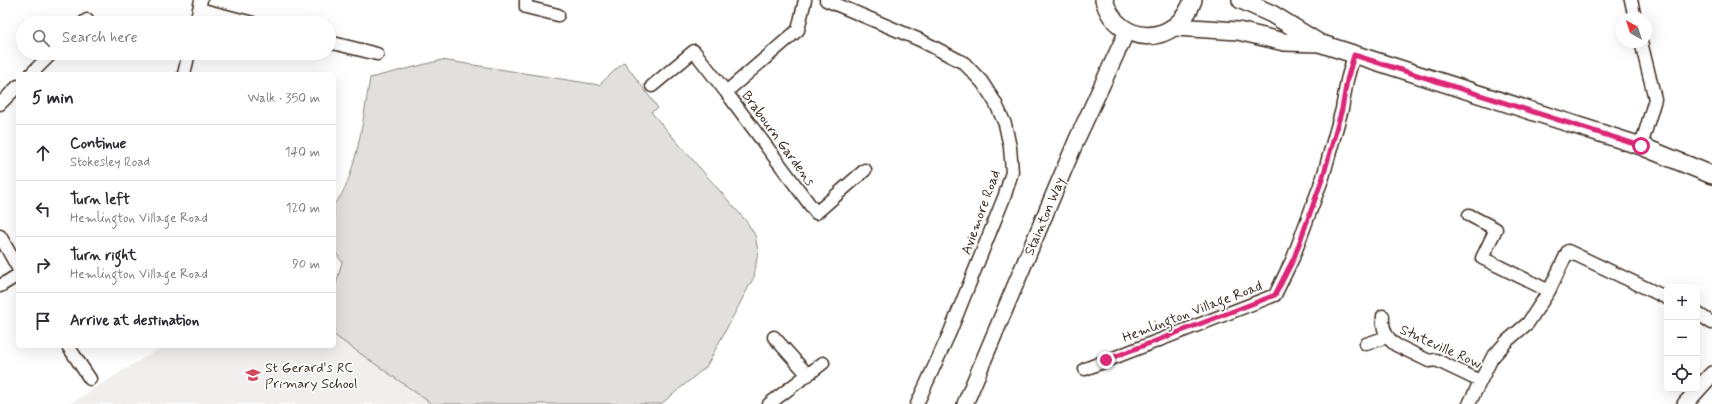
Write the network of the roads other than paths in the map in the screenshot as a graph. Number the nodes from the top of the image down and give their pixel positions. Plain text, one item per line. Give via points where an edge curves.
1 (526, 0) edge
2 (805, 0) edge
3 (826, 0) edge
4 (1193, 0) edge
5 (1241, 0) edge
6 (1631, 0) edge
7 (1102, 4) edge
8 (200, 5) edge
9 (1634, 12) edge
10 (558, 15) dead end
11 (198, 16) edge
12 (232, 16) edge
13 (1176, 27) junction
14 (1127, 31) junction
15 (1320, 43) junction
16 (336, 44) edge
17 (1642, 48) edge
18 (377, 54) dead end
19 (1354, 55) junction
20 (45, 60) edge
21 (187, 60) edge
22 (33, 72) edge
23 (184, 72) edge
24 (652, 86) dead end
25 (16, 88) edge
26 (726, 92) junction
27 (0, 104) edge
28 (1641, 146) junction
29 (865, 170) dead end
30 (1712, 175) edge
31 (1469, 215) dead end
32 (0, 236) edge
33 (16, 264) edge
34 (16, 276) edge
35 (0, 286) edge
36 (1549, 291) junction
37 (1664, 297) edge
38 (1700, 315) edge
39 (1382, 316) dead end
40 (1712, 323) edge
41 (1387, 336) junction
42 (774, 337) dead end
43 (1366, 344) dead end
44 (69, 348) edge
45 (823, 363) dead end
46 (1085, 370) dead end
47 (1712, 374) edge
48 (808, 375) junction
49 (90, 379) dead end
50 (1480, 381) junction
51 (1688, 403) edge
52 (769, 404) edge
53 (917, 404) edge
54 (965, 404) edge
55 (1469, 404) edge

1 - 10 street via 526,7
2 - 26 street, Brabourn Gardens via 798,30
3 - 53 street, Aviemore Road via 920,40 964,63 985,86 1005,124 1012,172 1005,195 950,332
4 - 13 main road via 1189,13
5 - 15 main road via 1272,14
6 - 9 street
7 - 14 main road
8 - 11 street
8 - 12 street
13 - 14 main road via 1152,36
13 - 15 main road via 1238,31 1284,42
14 - 54 street, Stainton Way via 1077,139
15 - 19 main road
16 - 18 street
17 - 28 street via 1655,99
19 - 28 main road
19 - 46 street, Hemlington Village Road via 1323,177 1294,258 1275,295
20 - 22 street
21 - 23 street
24 - 26 street via 694,51
25 - 27 street
26 - 29 street, Brabourn Gardens via 816,213
28 - 30 main road
31 - 36 street via 1496,229 1482,258
32 - 33 street
34 - 35 street
36 - 37 street via 1568,251
36 - 50 street via 1528,323 1492,358
38 - 40 street
39 - 41 street, Stuteville Row
41 - 43 street
41 - 50 street, Stuteville Row via 1396,345 1429,361 1436,360
42 - 48 street
44 - 49 street
45 - 48 street
47 - 51 street
48 - 52 street
50 - 55 street

